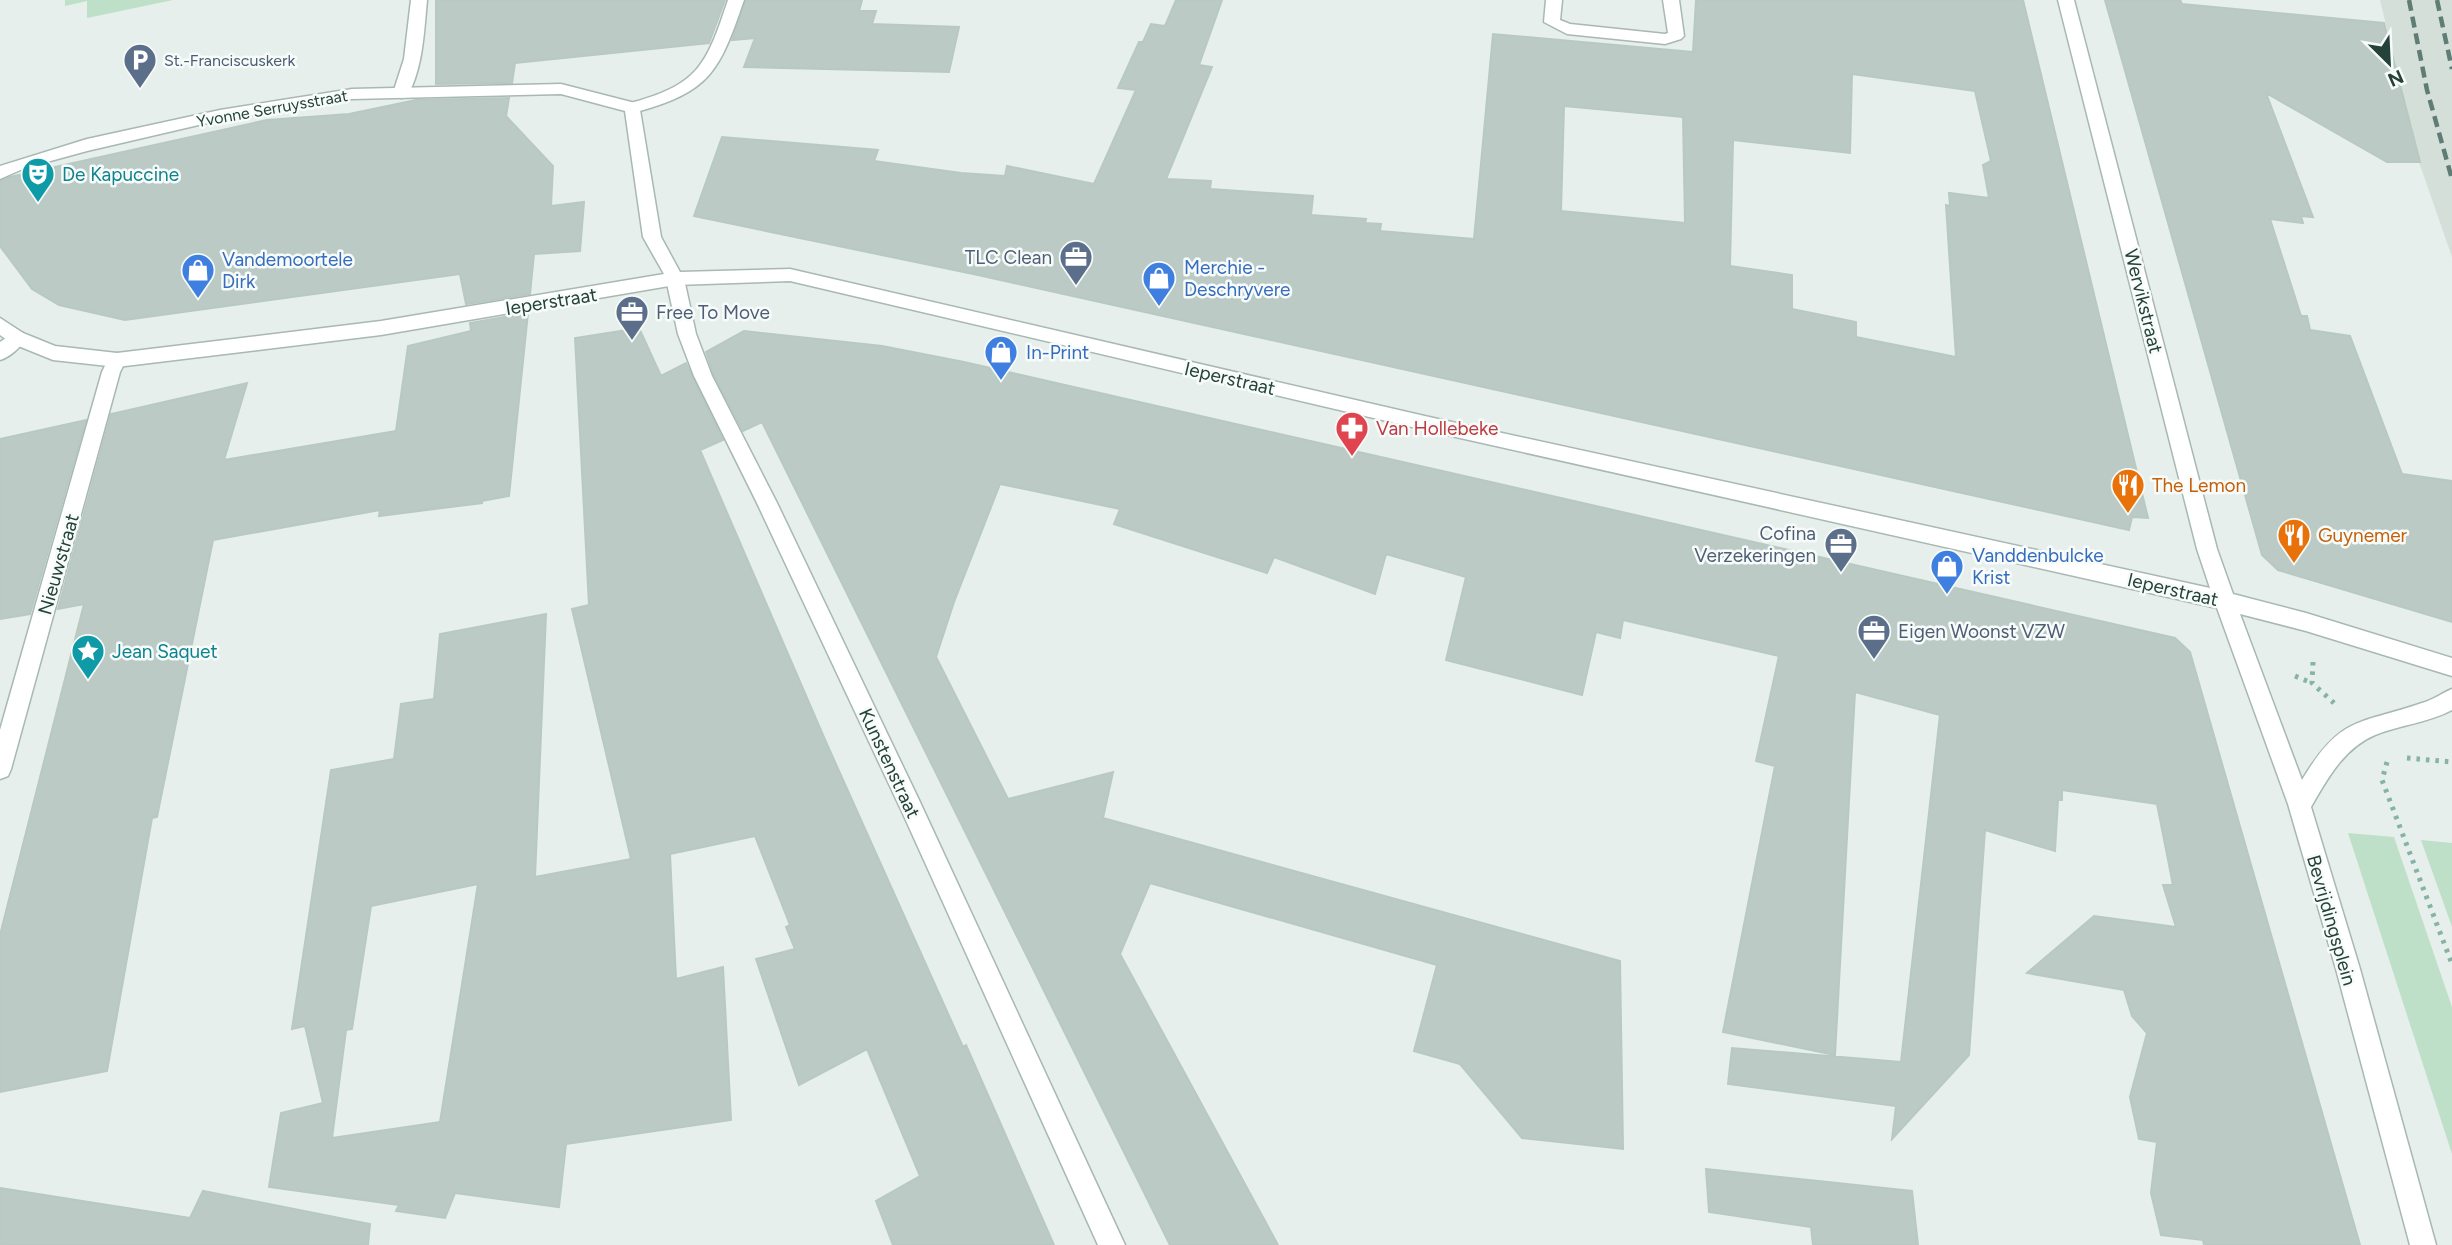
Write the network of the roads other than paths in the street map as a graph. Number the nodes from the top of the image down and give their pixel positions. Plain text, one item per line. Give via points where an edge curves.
1 (419, 0) edge
2 (736, 0) edge
3 (1554, 0) edge
4 (1671, 0) edge
5 (2066, 0) edge
6 (401, 93) junction
7 (634, 108) junction
8 (0, 171) edge
9 (675, 279) junction
10 (0, 325) edge
11 (17, 338) junction
12 (0, 353) edge
13 (117, 360) junction
14 (2223, 601) junction
15 (2452, 667) edge
16 (2452, 699) edge
17 (0, 769) edge
18 (2300, 805) junction
19 (1112, 1245) edge
20 (2423, 1245) edge

1 - 6 street via 417,39
2 - 7 street via 717,54 690,86
3 - 4 street via 1552,22 1567,29 1665,39 1676,36
5 - 14 street, Wervikstraat
6 - 7 street, Yvonne Serruysstraat via 561,89
6 - 8 street, Yvonne Serruysstraat via 352,94 283,104 100,142
7 - 9 street via 652,237
9 - 13 street, Ieperstraat via 381,328
9 - 14 street, Ieperstraat via 790,275 1429,424
9 - 19 street, Kunstenstraat via 687,334 703,376 899,783
10 - 11 street, Ieperstraat
11 - 12 street
11 - 13 street, Ieperstraat via 53,353
13 - 17 street, Nieuwstraat
14 - 15 street, Ieperstraat
14 - 18 street, Bevrijdingsplein
16 - 18 street via 2432,712 2377,724 2331,753
18 - 20 street, Bevrijdingsplein

